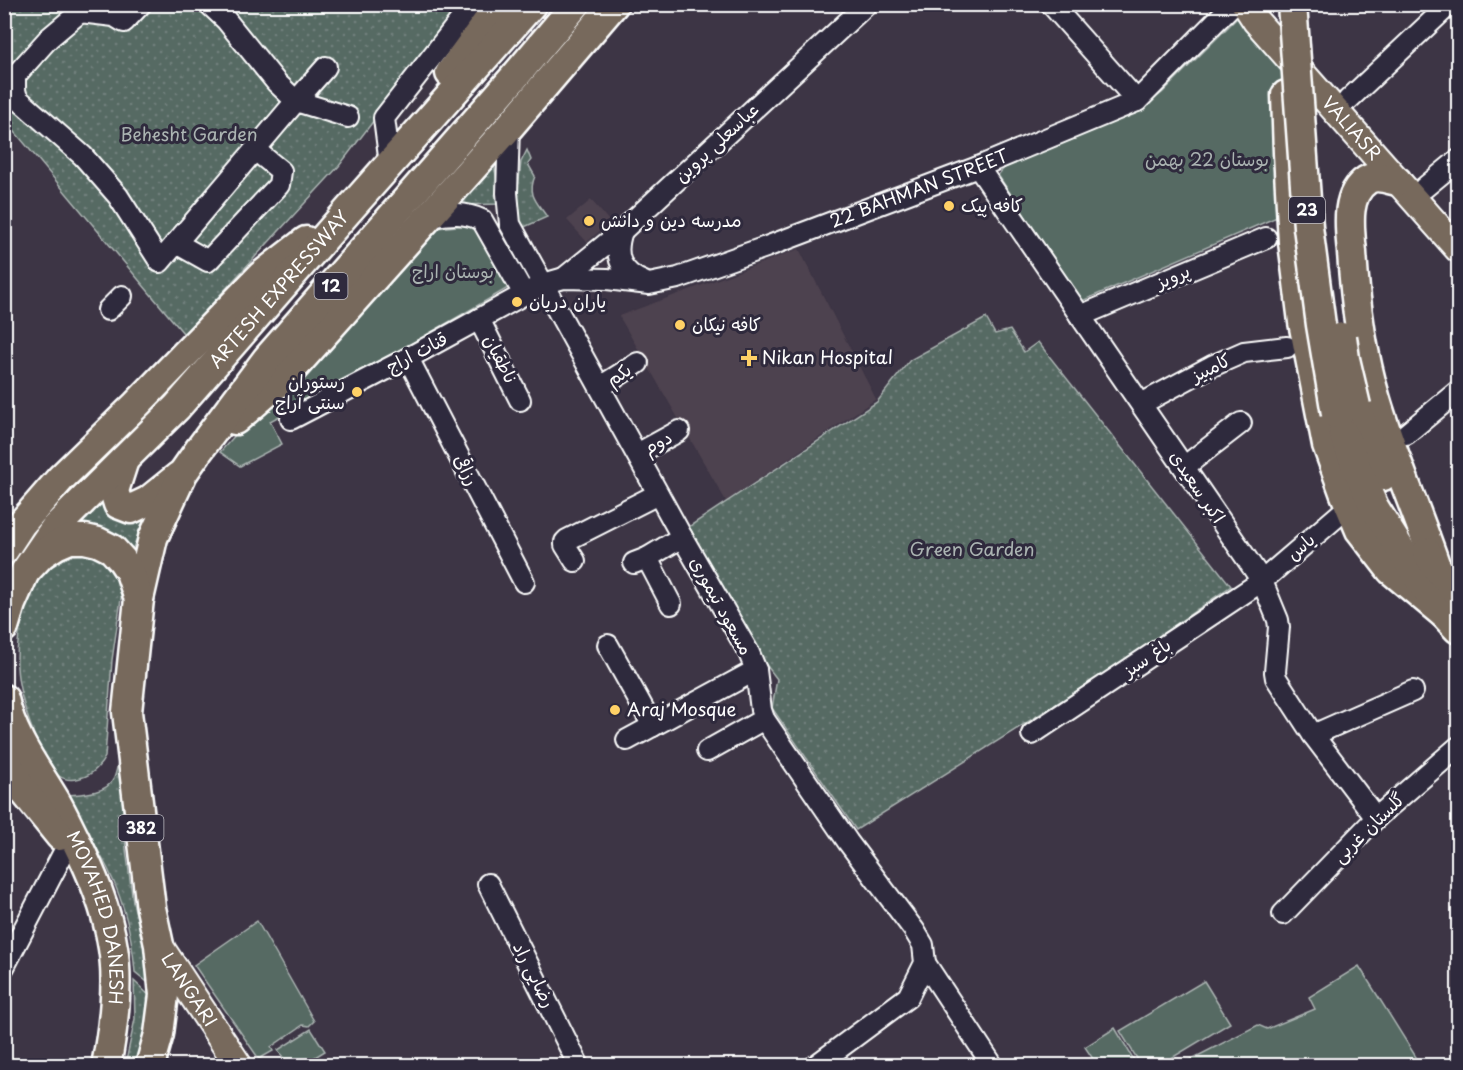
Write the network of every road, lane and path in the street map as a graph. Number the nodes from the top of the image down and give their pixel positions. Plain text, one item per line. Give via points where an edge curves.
1 (141, 4) edge
2 (209, 4) edge
3 (473, 4) edge
4 (500, 4) edge
5 (532, 4) edge
6 (576, 4) edge
7 (614, 4) edge
8 (867, 4) edge
9 (1233, 4) edge
10 (1245, 4) edge
11 (1258, 4) edge
12 (1292, 4) edge
13 (1310, 4) edge
14 (1450, 4) edge
15 (1054, 5) edge
16 (1291, 46) junction
17 (571, 55) junction
18 (326, 67) dead end
19 (517, 74) junction
20 (11, 94) edge
21 (1137, 100) junction
22 (1348, 100) junction
23 (296, 101) junction
24 (348, 117) dead end
25 (509, 127) junction
26 (255, 150) junction
27 (1458, 160) edge
28 (390, 164) junction
29 (978, 167) junction
30 (1411, 185) junction
31 (347, 213) junction
32 (428, 217) junction
33 (1458, 226) edge
34 (622, 231) junction
35 (1266, 238) dead end
36 (176, 243) junction
37 (1458, 249) edge
38 (564, 278) junction
39 (543, 284) junction
40 (649, 284) junction
41 (524, 294) junction
42 (122, 296) dead end
43 (108, 310) dead end
44 (1080, 316) junction
45 (479, 319) junction
46 (1287, 347) dead end
47 (408, 358) junction
48 (638, 363) dead end
49 (600, 387) junction
50 (1458, 391) edge
51 (520, 400) dead end
52 (1141, 404) junction
53 (1346, 410) junction
54 (291, 419) dead end
55 (1241, 423) dead end
56 (679, 431) dead end
57 (1406, 434) dead end
58 (636, 454) junction
59 (125, 458) junction
60 (191, 461) junction
61 (1184, 467) junction
62 (658, 494) junction
63 (1340, 514) dead end
64 (682, 537) junction
65 (4, 550) edge
66 (575, 561) dead end
67 (1436, 567) junction
68 (25, 572) junction
69 (1262, 581) junction
70 (524, 582) dead end
71 (139, 599) junction
72 (671, 604) dead end
73 (1454, 612) edge
74 (4, 627) edge
75 (1458, 640) edge
76 (608, 645) dead end
77 (756, 670) junction
78 (1413, 691) dead end
79 (4, 699) edge
80 (764, 719) junction
81 (653, 726) junction
82 (1032, 734) dead end
83 (1313, 735) junction
84 (627, 740) dead end
85 (1458, 747) edge
86 (707, 751) dead end
87 (4, 757) edge
88 (1376, 818) junction
89 (67, 846) junction
90 (90, 869) junction
91 (488, 884) dead end
92 (1283, 914) dead end
93 (159, 945) junction
94 (925, 963) junction
95 (4, 967) edge
96 (106, 1065) edge
97 (150, 1065) edge
98 (239, 1065) edge
99 (579, 1065) edge
100 (815, 1065) edge
101 (993, 1065) edge

1 - 20 street via 124,22 114,16 80,12 49,38 15,76 15,90
2 - 23 street
3 - 28 street via 384,118
4 - 28 highway
5 - 28 highway, ARTESH EXPRESSWAY / 12
6 - 19 highway, ARTESH EXPRESSWAY / 12
7 - 17 highway
8 - 34 street, عباسعلی پروین
9 - 21 street, 22 BAHMAN STREET
10 - 16 main road, VALIASR via 1256,21
11 - 16 main road, VALIASR via 1269,10
12 - 53 highway, 23, bridge via 1308,227 1321,325
13 - 53 highway, 23, bridge via 1327,226 1345,359
14 - 22 street
15 - 21 street
16 - 22 main road, VALIASR
16 - 30 main road, VALIASR
16 - 73 highway via 1287,153 1293,242 1303,322 1327,445 1360,530 1391,570
17 - 19 highway
17 - 25 highway
18 - 23 street
19 - 25 highway
19 - 60 highway, ARTESH EXPRESSWAY / 12 via 267,359
20 - 36 street via 83,156 118,196 160,262
21 - 29 street, 22 BAHMAN STREET
22 - 30 main road, VALIASR
23 - 24 street
23 - 26 street
25 - 32 highway
25 - 39 street, مسعود تیموری via 510,224
26 - 36 street
26 - 36 street via 281,171 279,185 208,261
27 - 30 street
28 - 31 highway, ARTESH EXPRESSWAY / 12
29 - 40 street, 22 BAHMAN STREET via 766,247 678,278
29 - 44 street, اکبر سعیدی
30 - 33 main road, VALIASR
30 - 37 main road, VALIASR
30 - 67 highway via 1380,177 1368,179 1356,190 1349,214 1362,340 1376,398
31 - 59 highway, ARTESH EXPRESSWAY / 12 via 177,407
31 - 65 highway via 262,275 61,478
32 - 41 street via 455,213 482,220
32 - 60 highway via 287,375
34 - 38 street, عباسعلی پروین
34 - 40 street via 618,244 621,265
35 - 44 street, پرویز
38 - 39 street, قنات اراج
38 - 40 street, 22 BAHMAN STREET
39 - 41 street, قنات اراج
39 - 49 street, مسعود تیموری
41 - 45 street, قنات اراج
42 - 43 street
44 - 52 street, اکبر سعیدی
45 - 47 street, قنات اراج
45 - 51 street, ناطقیان
46 - 52 street, کامبیز via 1244,352
47 - 54 street, قنات اراج
47 - 70 street, رزاقی
48 - 49 street, یکم
49 - 58 street, مسعود تیموری
50 - 57 street
52 - 61 street, اکبر سعیدی
53 - 67 highway, 23 via 1365,433 1393,501
53 - 73 highway, 23 via 1358,471 1374,507 1419,579
55 - 61 street
56 - 58 street, دوم
58 - 62 street, مسعود تیموری
59 - 60 highway via 114,491 118,504 131,509 148,501
59 - 68 highway, ARTESH EXPRESSWAY / 12 via 55,528
60 - 71 highway, ARTESH EXPRESSWAY / 12 via 153,538
61 - 69 street, اکبر سعیدی
62 - 64 street, مسعود تیموری
62 - 66 street via 567,540 565,544
63 - 69 street, یاس
64 - 72 street via 640,561
64 - 77 street, مسعود تیموری
67 - 73 highway, 23
68 - 71 highway via 56,545 85,538 112,549 122,560
68 - 74 highway
69 - 82 street, باغ سبز
69 - 83 street, اکبر سعیدی via 1278,620 1276,678
71 - 93 highway, ARTESH EXPRESSWAY / 382 via 128,712 151,908
73 - 75 street
76 - 81 street
77 - 80 street, مسعود تیموری
77 - 81 street
78 - 83 street
79 - 90 highway, MOVAHED DANESH via 15,731
80 - 86 street
80 - 94 street, مسعود تیموری via 914,930
81 - 84 street
83 - 88 street, اکبر سعیدی
85 - 88 street, گلستان غربی
87 - 89 highway via 22,789
88 - 92 street, گلستان غربی
89 - 90 highway
89 - 95 street
90 - 96 highway, MOVAHED DANESH via 114,949 113,1017
91 - 99 street, رضایی راد
93 - 97 highway, 382 via 164,995
93 - 98 main road, LANGARI
94 - 100 street via 909,997
94 - 101 street, مسعود تیموری

